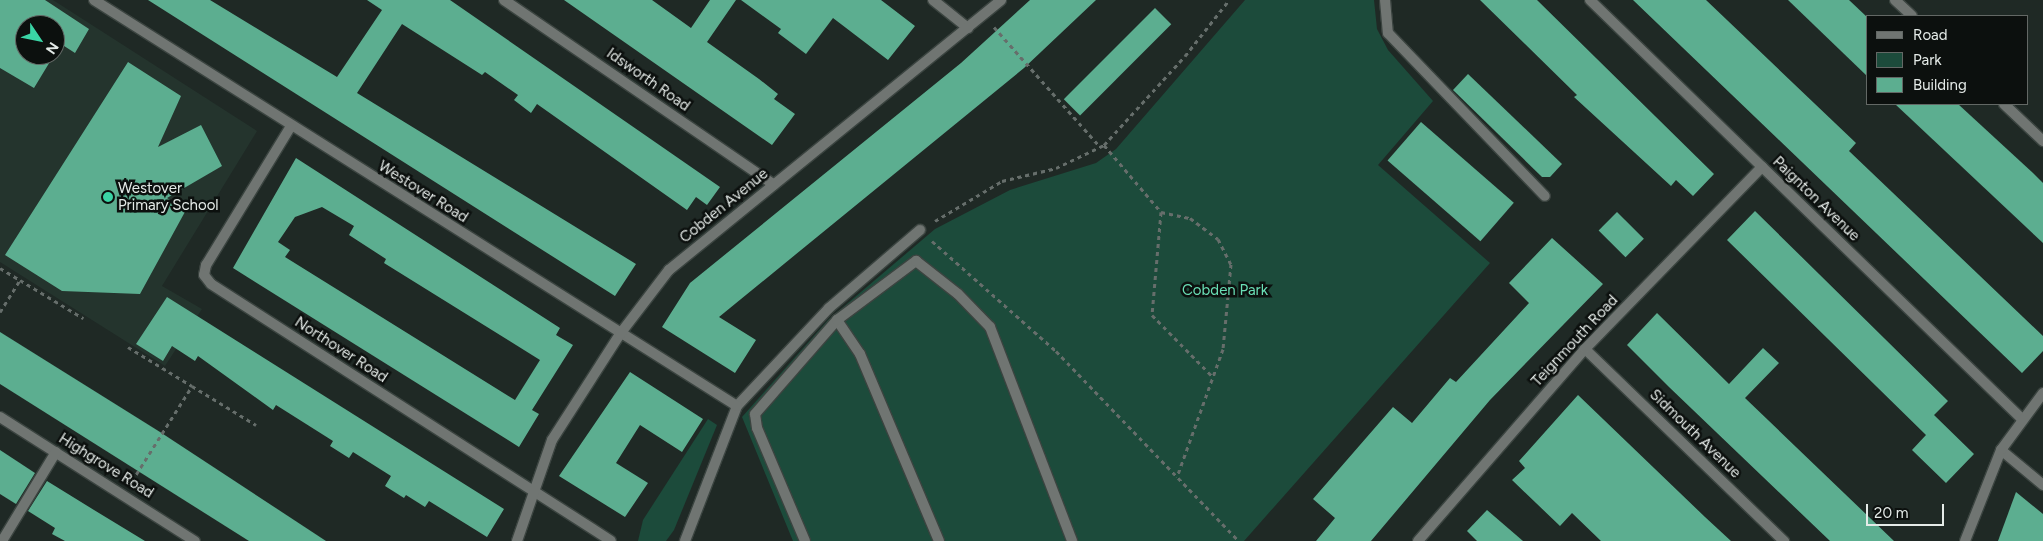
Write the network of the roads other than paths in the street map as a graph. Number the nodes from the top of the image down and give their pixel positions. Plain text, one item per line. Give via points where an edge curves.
1 (94, 0) edge
2 (504, 0) edge
3 (933, 0) edge
4 (1002, 0) edge
5 (1385, 0) edge
6 (1590, 0) edge
7 (1895, 0) edge
8 (1911, 15) edge
9 (968, 28) junction
10 (2005, 105) edge
11 (291, 126) junction
12 (2043, 141) edge
13 (1762, 167) junction
14 (774, 186) junction
15 (1545, 196) dead end
16 (920, 230) road end
17 (837, 320) junction
18 (620, 334) junction
19 (1586, 349) junction
20 (2043, 393) edge
21 (737, 406) junction
22 (0, 417) edge
23 (2022, 419) junction
24 (2001, 450) junction
25 (56, 452) junction
26 (2043, 485) edge
27 (532, 492) junction
28 (1423, 539) edge
29 (2, 541) edge
30 (195, 541) edge
31 (517, 541) edge
32 (611, 541) edge
33 (685, 541) edge
34 (804, 541) edge
35 (939, 541) edge
36 (1072, 541) edge
37 (1784, 541) edge
38 (1965, 541) edge

1 - 11 street, Westover Road
2 - 14 street, Idsworth Road
3 - 9 street
4 - 9 street, Cobden Avenue
5 - 15 street via 1388,33
6 - 13 street, Paignton Avenue
7 - 8 street
9 - 14 street, Cobden Avenue
10 - 12 street
11 - 18 street, Westover Road
11 - 27 street, Northover Road via 204,275 211,284
13 - 19 street, Teignmouth Road
13 - 23 street, Paignton Avenue
14 - 18 street, Cobden Avenue via 669,270
16 - 21 street via 829,308
17 - 34 street via 755,414 757,428
17 - 35 street via 860,354
17 - 36 street via 916,261 958,294 994,336
18 - 21 street, Westover Road
18 - 27 street, Cobden Avenue via 552,440
19 - 28 street, Teignmouth Road
19 - 37 street, Sidmouth Avenue
20 - 23 street
21 - 33 street
22 - 25 street, Highgrove Road
23 - 24 street
24 - 26 street
24 - 38 street
25 - 29 street
25 - 30 street, Highgrove Road
27 - 31 street, Cobden Avenue via 529,514
27 - 32 street, Northover Road

